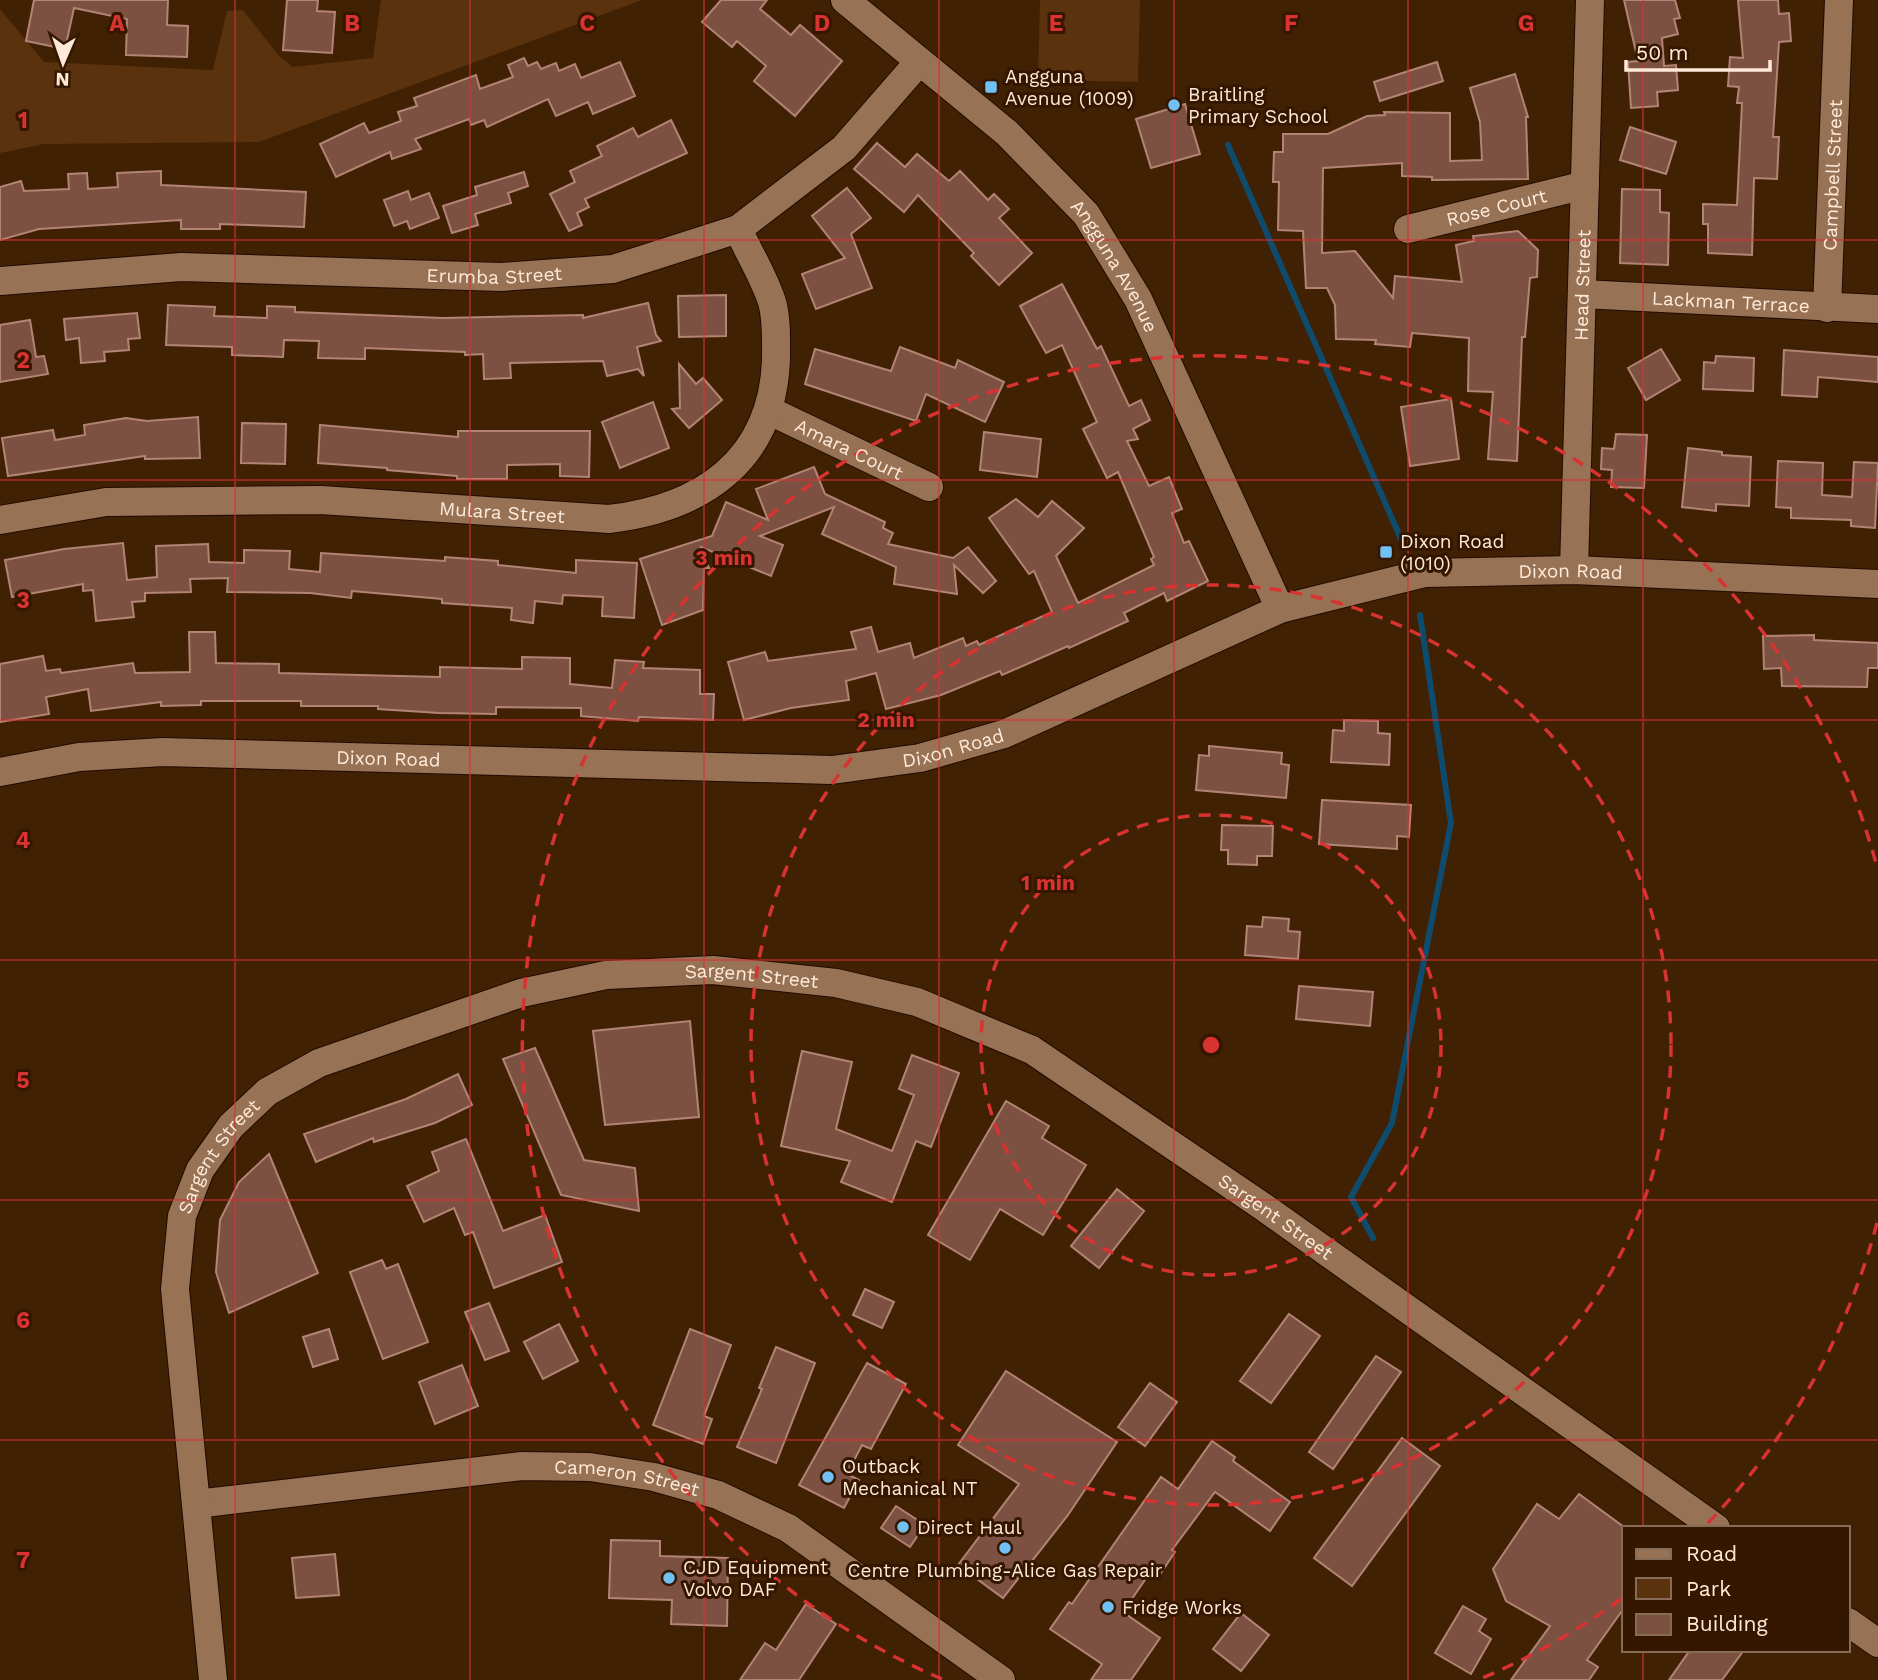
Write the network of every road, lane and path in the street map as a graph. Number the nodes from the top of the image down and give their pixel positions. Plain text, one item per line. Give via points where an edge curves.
1 (1590, 0) edge
2 (1839, 0) edge
3 (862, 5) edge
4 (918, 64) junction
5 (1585, 185) junction
6 (738, 229) junction
7 (1408, 229) dead end
8 (0, 281) edge
9 (1582, 294) junction
10 (1827, 309) junction
11 (1878, 309) edge
12 (770, 411) junction
13 (929, 486) dead end
14 (0, 520) edge
15 (1574, 570) junction
16 (1878, 584) edge
17 (1280, 609) junction
18 (0, 772) edge
19 (195, 1504) junction
20 (1713, 1526) edge
21 (1850, 1623) edge
22 (1878, 1643) edge
23 (213, 1680) edge
24 (1001, 1680) edge

1 - 5 street, Head Street
2 - 10 street, Campbell Street
3 - 4 street, Angguna Avenue
4 - 6 street, Erumba Street via 845,148
4 - 17 street, Angguna Avenue via 1007,133 1086,215 1138,299
5 - 7 street, Rose Court
5 - 9 street, Head Street
6 - 8 street, Erumba Street via 613,269 501,277 181,267
6 - 12 street, Mulara Street via 773,304 776,353
9 - 10 street, Lackman Terrace
9 - 15 street, Head Street
10 - 11 street, Lackman Terrace
12 - 13 street, Amara Court
12 - 14 street, Mulara Street via 744,454 720,480 687,500 649,514 609,519 321,500 253,500 106,502
15 - 16 street, Dixon Road
15 - 17 street, Dixon Road via 1425,573
17 - 18 street, Dixon Road via 1004,734 920,758 845,768 163,752 79,757
19 - 20 street, Sargent Street via 177,1277 182,1216 200,1170 231,1126 267,1092 318,1063 521,993 606,975 713,970 774,974 917,1002 1032,1051 1262,1206
19 - 23 street, Sargent Street
19 - 24 street, Cameron Street via 522,1466 590,1467 654,1477 718,1495 788,1528
21 - 22 street

